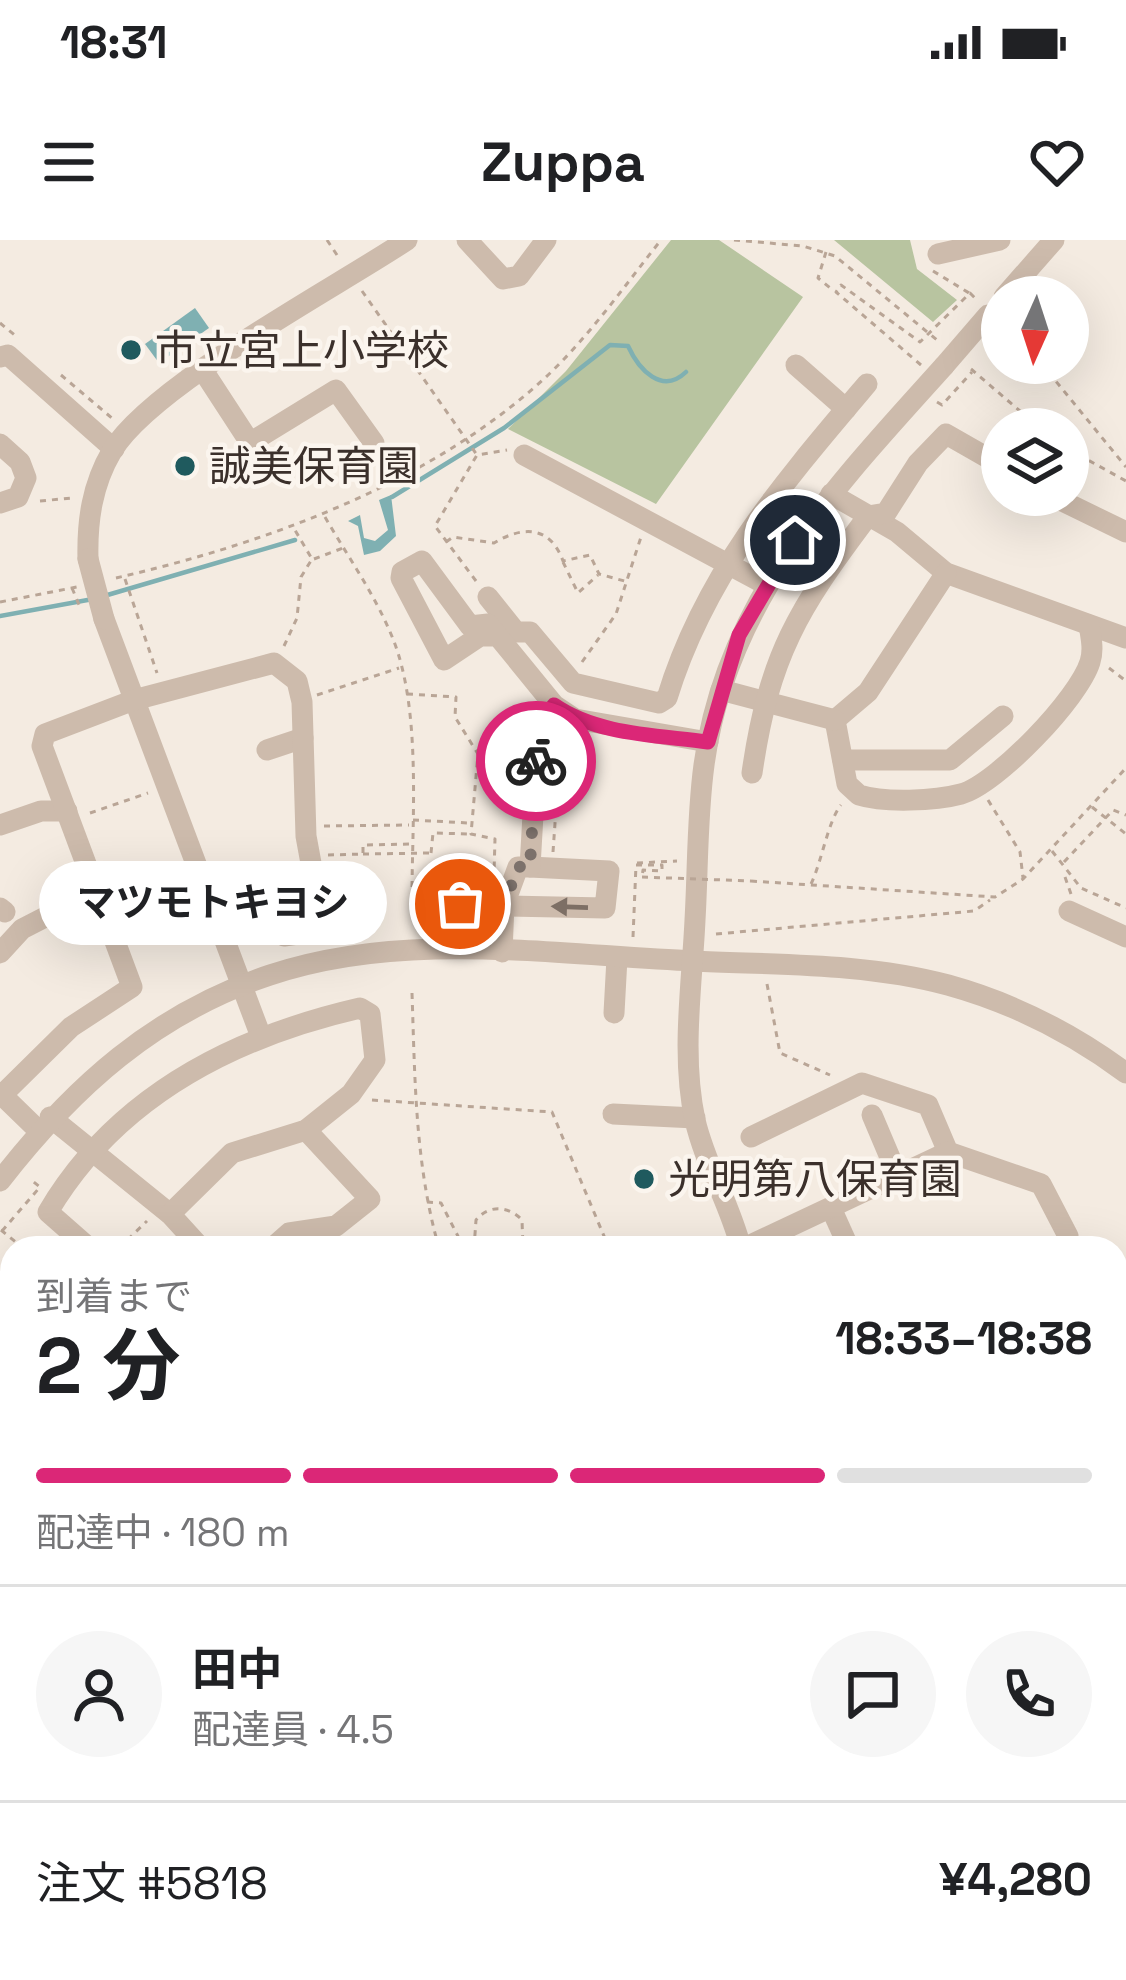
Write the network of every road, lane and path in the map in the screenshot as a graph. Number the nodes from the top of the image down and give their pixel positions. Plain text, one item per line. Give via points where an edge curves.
1 (327, 240) edge
2 (406, 240) edge
3 (467, 240) edge
4 (546, 240) edge
5 (661, 240) edge
6 (734, 240) edge
7 (1000, 240) edge
8 (1054, 240) edge
9 (826, 252) junction
10 (933, 255) joint
11 (351, 276) junction
12 (1019, 276) edge
13 (836, 292) junction
14 (970, 293) junction
15 (981, 298) edge
16 (981, 316) edge
17 (930, 333) junction
18 (937, 340) dead end
19 (0, 356) edge
20 (796, 365) dead end
21 (933, 366) junction
22 (205, 372) junction
23 (867, 384) dead end
24 (1058, 384) edge
25 (942, 405) dead end
26 (1016, 408) edge
27 (846, 409) junction
28 (829, 429) junction
29 (464, 436) junction
30 (374, 443) dead end
31 (0, 444) edge
32 (113, 449) junction
33 (864, 454) junction
34 (981, 454) edge
35 (477, 455) junction
36 (524, 455) joint
37 (1089, 461) edge
38 (11, 465) edge
39 (1126, 467) edge
40 (1126, 482) edge
41 (831, 494) junction
42 (67, 496) dead end
43 (11, 503) edge
44 (1089, 514) edge
45 (324, 515) junction
46 (868, 516) junction
47 (646, 518) junction
48 (292, 525) junction
49 (1126, 532) edge
50 (446, 542) junction
51 (343, 548) junction
52 (312, 559) junction
53 (726, 560) junction
54 (563, 561) junction
55 (946, 573) junction
56 (599, 574) junction
57 (124, 576) junction
58 (107, 580) dead end
59 (628, 582) junction
60 (89, 584) dead end
61 (765, 584) junction
62 (72, 588) junction
63 (488, 596) joint
64 (0, 602) edge
65 (80, 607) dead end
66 (1089, 625) junction
67 (506, 638) junction
68 (1126, 638) edge
69 (286, 642) dead end
70 (578, 665) dead end
71 (401, 668) junction
72 (1118, 670) dead end
73 (1126, 681) edge
74 (721, 689) junction
75 (163, 692) junction
76 (406, 694) junction
77 (134, 700) junction
78 (762, 701) junction
79 (302, 702) junction
80 (554, 705) junction
81 (1003, 716) dead end
82 (835, 720) junction
83 (303, 738) junction
84 (708, 742) junction
85 (267, 750) dead end
86 (478, 754) junction
87 (843, 760) junction
88 (524, 763) dead end
89 (548, 764) dead end
90 (1126, 768) edge
91 (752, 773) dead end
92 (979, 785) junction
93 (156, 790) dead end
94 (852, 790) junction
95 (1091, 806) junction
96 (70, 811) junction
97 (1126, 815) edge
98 (1103, 818) junction
99 (411, 823) junction
100 (471, 823) junction
101 (0, 825) edge
102 (306, 826) junction
103 (471, 834) junction
104 (1126, 834) edge
105 (552, 841) dead end
106 (411, 844) junction
107 (1050, 850) junction
108 (363, 854) junction
109 (332, 855) dead end
110 (685, 861) dead end
111 (1064, 862) junction
112 (637, 865) junction
113 (530, 866) junction
114 (662, 871) junction
115 (684, 872) dead end
116 (494, 878) dead end
117 (1023, 879) junction
118 (810, 885) junction
119 (96, 890) junction
120 (311, 896) junction
121 (995, 898) junction
122 (366, 899) dead end
123 (460, 904) dead end
124 (504, 905) junction
125 (1126, 908) edge
126 (412, 910) dead end
127 (1069, 911) dead end
128 (279, 916) junction
129 (220, 925) junction
130 (304, 933) dead end
131 (714, 934) dead end
132 (1126, 937) edge
133 (633, 938) dead end
134 (502, 952) junction
135 (0, 953) edge
136 (617, 958) junction
137 (693, 961) junction
138 (767, 984) dead end
139 (243, 985) junction
140 (412, 993) dead end
141 (614, 1013) dead end
142 (260, 1034) junction
143 (1126, 1073) edge
144 (855, 1087) junction
145 (367, 1100) dead end
146 (416, 1104) junction
147 (613, 1114) dead end
148 (872, 1115) dead end
149 (694, 1118) junction
150 (44, 1124) junction
151 (306, 1130) junction
152 (751, 1137) dead end
153 (93, 1152) junction
154 (948, 1152) junction
155 (897, 1174) junction
156 (12, 1176) edge
157 (426, 1202) junction
158 (831, 1208) junction
159 (166, 1211) junction
160 (1, 1231) edge
161 (75, 1236) edge
162 (134, 1236) edge
163 (190, 1236) edge
164 (286, 1236) edge
165 (436, 1236) edge
166 (458, 1236) edge
167 (473, 1236) edge
168 (523, 1236) edge
169 (604, 1236) edge
170 (738, 1236) edge
171 (769, 1236) edge
172 (844, 1236) edge
173 (1068, 1236) edge

1 - 11 path
2 - 11 street
3 - 4 street via 502,279 519,276
5 - 29 path via 559,364
6 - 9 path
7 - 10 street
8 - 12 street
9 - 13 path via 818,278
9 - 17 path
10 - 14 path via 934,274
11 - 22 street
11 - 29 path
13 - 17 path via 841,285 920,342
13 - 21 path
14 - 15 path
14 - 17 path
16 - 21 street, bridge
17 - 18 path
19 - 32 street
20 - 27 street
21 - 33 street
22 - 30 street via 247,438 256,440 336,390
22 - 32 street via 141,415
23 - 27 street
24 - 39 path
25 - 26 path via 972,370
27 - 28 street
28 - 33 street
28 - 53 street
29 - 35 path
29 - 45 path
31 - 38 street
32 - 77 street, bridge via 90,511 88,559
33 - 41 street
34 - 46 street via 946,434 886,513
35 - 36 path
35 - 50 path via 435,526
36 - 47 street
37 - 40 path
38 - 43 street via 23,490
41 - 46 street
41 - 61 street
42 - 43 path
44 - 49 street
45 - 48 path
45 - 51 path
46 - 55 street
46 - 78 street via 796,616
47 - 53 street
47 - 59 path
48 - 52 path
48 - 57 path
50 - 54 path via 494,543 530,530 552,540
50 - 63 path
51 - 52 path
51 - 71 path
52 - 69 path
53 - 61 street
53 - 67 street via 659,703 573,683 530,632
54 - 56 path via 590,555
54 - 56 path via 578,593
55 - 66 street
55 - 82 street via 868,692
56 - 59 path
57 - 58 path
57 - 75 path
59 - 70 path via 609,629
60 - 62 path
61 - 74 street
62 - 64 path
62 - 65 path
63 - 67 street
66 - 68 street
66 - 92 street via 1092,656 1082,679 1047,724
67 - 67 street via 480,636 444,660 402,572 422,561 470,626 485,622
67 - 80 street
71 - 76 path
71 - 79 path
72 - 73 path
74 - 78 street
74 - 84 street
75 - 77 street
75 - 79 street via 274,663 297,681
76 - 86 path via 457,697 455,717
76 - 99 path
77 - 96 street via 45,734 42,746
77 - 129 street
78 - 82 street
78 - 91 street
79 - 83 street
80 - 84 street via 601,727
80 - 113 street via 538,728
81 - 87 street via 950,760
82 - 87 street
83 - 85 street
83 - 102 street
84 - 137 street
86 - 88 path via 522,756
86 - 100 path
87 - 94 street
89 - 105 path via 559,766
90 - 95 path
92 - 94 street via 947,796 867,798
92 - 117 path via 1020,852
93 - 96 path via 96,813
94 - 118 path via 831,817
95 - 98 path
95 - 107 path
96 - 101 street
96 - 119 street
97 - 98 path via 1113,810
98 - 104 path
98 - 111 path
99 - 100 path
99 - 102 path
99 - 106 path
100 - 103 path
102 - 120 street via 316,875
103 - 108 path, bridge via 433,832 431,854
103 - 116 path via 496,839
106 - 108 path via 363,845
106 - 126 path
107 - 111 path
107 - 117 path
108 - 109 path
110 - 112 path
111 - 125 path via 1082,888
112 - 114 path
112 - 133 path
113 - 124 street via 518,867
113 -> 124 street via 608,872 605,908
114 - 115 path
114 - 118 path, bridge via 643,870 642,877
117 - 121 path
118 - 121 path
119 - 135 street via 22,929
119 - 150 street via 132,987 71,1027 2,1095
120 - 122 street
120 - 128 street
121 - 131 path via 974,911
123 - 124 street
124 - 134 street
127 - 132 street
128 - 129 street
128 - 130 street via 284,936
129 - 139 street
134 - 136 street
134 - 139 street via 364,952
136 - 137 street
136 - 141 street
137 - 143 street via 869,970 947,985 1047,1023
137 - 149 street
138 - 144 path via 780,1053
139 - 142 street
139 - 150 street via 125,1050
140 - 146 path
142 - 151 street via 359,1008 370,1014 372,1072
142 - 153 street via 172,1084
144 - 152 street
144 - 154 street via 928,1105
145 - 146 path
146 - 157 path
146 - 169 path via 552,1112
147 - 149 street
148 - 155 street
149 - 170 street
150 - 153 street
150 - 156 street
151 - 159 street via 232,1153
151 - 164 street via 370,1199 336,1226
153 - 159 street
153 - 161 street via 48,1212
154 - 155 street
154 - 173 street via 1040,1184
155 - 158 street
156 - 160 path via 40,1187
157 - 165 path
157 - 166 path via 441,1203
158 - 171 street
158 - 172 street
159 - 162 path
159 - 163 street
167 - 168 path via 480,1214 496,1209 522,1220

